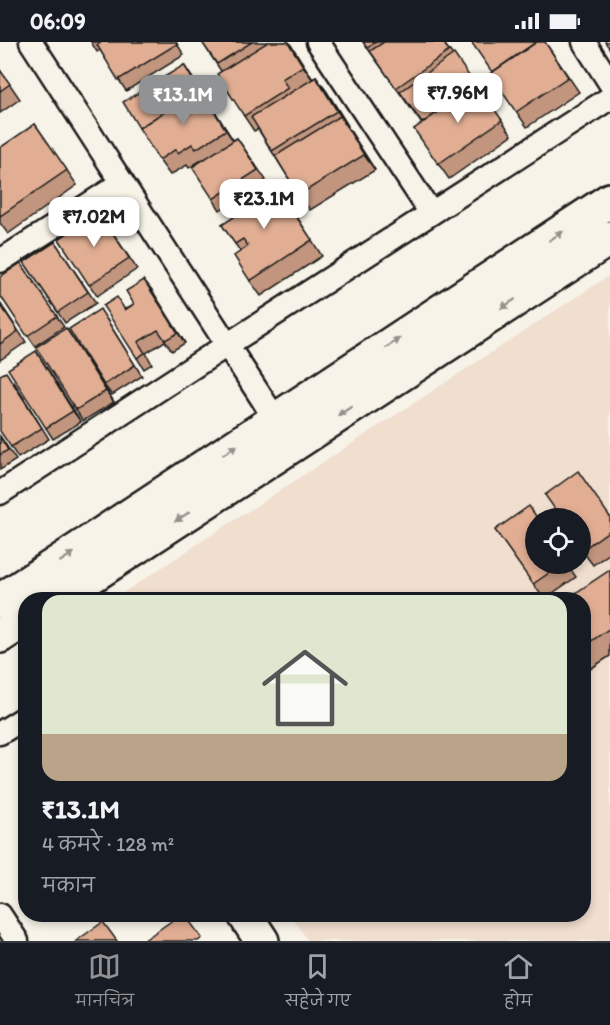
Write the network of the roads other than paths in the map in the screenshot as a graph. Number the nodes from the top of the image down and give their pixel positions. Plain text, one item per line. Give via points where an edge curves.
1 (31, 42) edge
2 (318, 42) edge
3 (584, 42) edge
4 (610, 83) edge
5 (610, 98) edge
6 (122, 183) junction
7 (610, 200) edge
8 (430, 213) junction
9 (610, 238) edge
10 (0, 261) edge
11 (227, 345) junction
12 (284, 433) junction
13 (0, 494) edge
14 (33, 592) edge
15 (66, 592) edge
16 (18, 596) edge
17 (0, 601) edge
18 (18, 625) edge
19 (0, 636) edge
20 (18, 722) edge
21 (0, 733) edge
22 (0, 915) edge
23 (250, 922) edge
24 (17, 941) edge
25 (262, 941) edge

1 - 6 street
2 - 8 street
3 - 4 street
5 - 8 street
6 - 10 street
6 - 11 street
12 -> 7 street
8 - 11 street
9 -> 12 street
11 - 12 street
11 - 13 street
14 -> 12 street
12 -> 15 street
16 - 17 street
18 - 19 street
20 - 21 street
22 - 24 street
23 - 25 street

